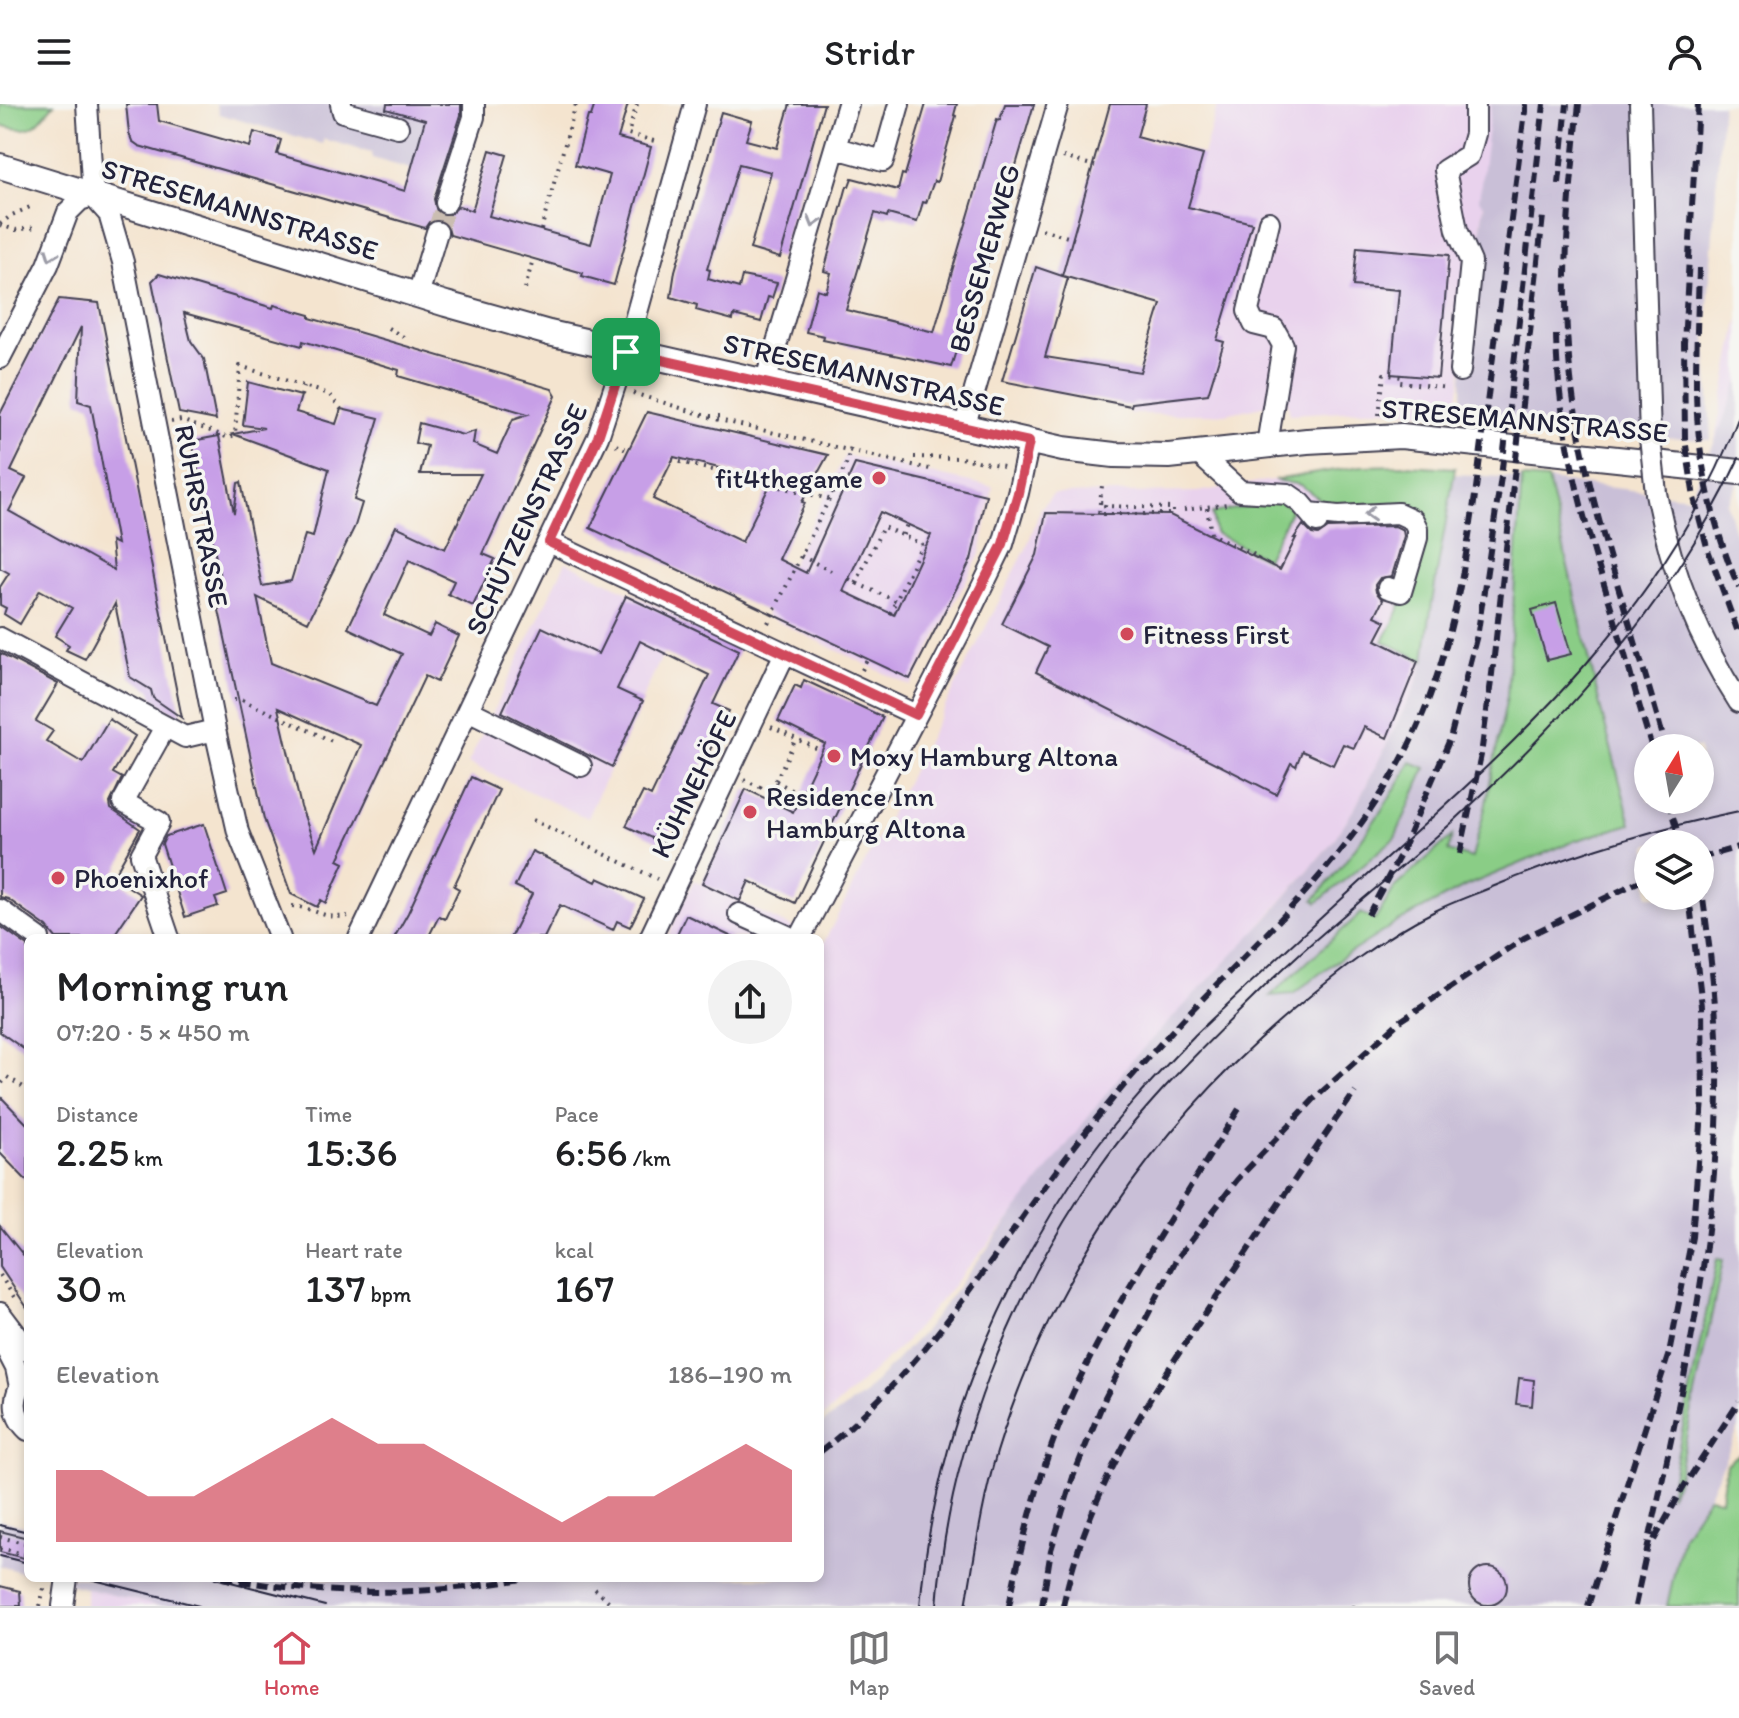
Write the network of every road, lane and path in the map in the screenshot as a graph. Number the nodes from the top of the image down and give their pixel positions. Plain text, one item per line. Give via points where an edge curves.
1 (87, 104) edge
2 (341, 104) edge
3 (474, 104) edge
4 (576, 104) edge
5 (637, 104) edge
6 (695, 104) edge
7 (848, 104) edge
8 (899, 104) edge
9 (1058, 104) edge
10 (1475, 104) edge
11 (1640, 104) edge
12 (398, 127) dead end
13 (658, 142) dead end
14 (836, 148) junction
15 (1061, 157) dead end
16 (0, 166) edge
17 (1095, 166) dead end
18 (93, 196) junction
19 (446, 203) tunnel mouth
20 (30, 207) dead end
21 (1269, 222) dead end
22 (0, 225) edge
23 (36, 227) dead end
24 (1039, 228) dead end
25 (541, 230) dead end
26 (437, 232) tunnel mouth
27 (1074, 239) dead end
28 (533, 259) dead end
29 (525, 289) dead end
30 (418, 295) junction
31 (388, 328) dead end
32 (407, 339) dead end
33 (626, 352) junction
34 (0, 358) edge
35 (1460, 371) dead end
36 (765, 383) junction
37 (304, 385) junction
38 (1447, 388) dead end
39 (630, 392) dead end
40 (301, 396) dead end
41 (341, 409) dead end
42 (1379, 415) dead end
43 (703, 416) junction
44 (721, 416) dead end
45 (155, 424) junction
46 (964, 428) junction
47 (1029, 442) junction
48 (1267, 445) junction
49 (851, 448) junction
50 (1199, 454) junction
51 (914, 457) dead end
52 (969, 459) dead end
53 (672, 460) dead end
54 (934, 470) dead end
55 (1739, 472) edge
56 (1102, 486) dead end
57 (1252, 494) junction
58 (829, 499) junction
59 (1100, 502) junction
60 (1207, 508) junction
61 (1184, 510) dead end
62 (907, 524) dead end
63 (903, 535) junction
64 (549, 542) junction
65 (801, 556) junction
66 (1258, 559) dead end
67 (831, 571) dead end
68 (849, 579) dead end
69 (856, 583) junction
70 (1388, 588) dead end
71 (896, 601) junction
72 (890, 613) dead end
73 (0, 638) edge
74 (761, 640) junction
75 (785, 653) junction
76 (234, 700) dead end
77 (1739, 702) edge
78 (468, 710) junction
79 (916, 715) junction
80 (768, 726) dead end
81 (165, 727) junction
82 (215, 730) junction
83 (796, 739) junction
84 (332, 741) dead end
85 (822, 751) dead end
86 (581, 766) dead end
87 (742, 779) dead end
88 (776, 781) junction
89 (760, 787) junction
90 (757, 794) dead end
91 (801, 795) dead end
92 (533, 820) dead end
93 (674, 887) junction
94 (292, 906) dead end
95 (0, 910) edge
96 (739, 914) dead end
97 (348, 916) dead end
98 (33, 934) edge
99 (168, 934) edge
100 (278, 934) edge
101 (361, 934) edge
102 (652, 934) edge
103 (783, 934) edge
104 (802, 934) edge
105 (2, 1083) edge
106 (24, 1087) edge
107 (0, 1275) edge
108 (21, 1307) dead end
109 (0, 1313) edge
110 (0, 1337) edge
111 (24, 1345) edge
112 (24, 1382) edge
113 (8, 1410) edge
114 (24, 1426) edge
115 (0, 1537) edge
116 (24, 1543) edge
117 (0, 1548) edge
118 (24, 1554) edge
119 (45, 1582) edge
120 (66, 1582) edge
121 (595, 1589) dead end
122 (40, 1606) edge
123 (63, 1606) edge
124 (614, 1606) edge

1 - 18 street, RUHRSTRASSE
2 - 12 street via 343,112
3 - 19 street
4 - 25 path
5 - 13 path via 628,134
6 - 33 street, SCHÜTZENSTRASSE
7 - 14 street
8 - 14 street via 883,161
9 - 46 street, BESSEMERWEG
10 - 35 street via 1469,155 1445,170 1457,230 1471,262
11 - 77 street, bridge via 1656,493 1664,536 1701,635
14 -> 36 street
15 - 17 path
16 - 18 main road, STRESEMANNSTRASSE
18 - 30 main road, STRESEMANNSTRASSE
18 -> 34 street via 68,212 48,265
18 - 45 street, RUHRSTRASSE via 109,214 120,249
20 - 22 path
21 - 48 street via 1248,311 1254,324 1274,329 1283,345
22 - 23 path via 16,230
24 - 27 path
26 - 30 street
28 - 29 path
30 - 33 main road, STRESEMANNSTRASSE
31 - 32 path
33 - 36 main road, STRESEMANNSTRASSE
33 - 64 street, SCHÜTZENSTRASSE via 598,437
36 - 46 main road, STRESEMANNSTRASSE
37 - 40 path
37 - 41 path via 329,394
37 - 45 path via 240,366 235,434 229,438 181,420
38 - 42 path via 1400,382 1401,377 1384,374
39 - 43 path
43 - 44 path
43 - 49 path
45 - 82 street, RUHRSTRASSE
46 - 47 main road, STRESEMANNSTRASSE
47 - 50 main road, STRESEMANNSTRASSE via 1114,455
47 - 79 street via 1003,544
48 - 50 main road, STRESEMANNSTRASSE
48 - 55 main road, STRESEMANNSTRASSE via 1380,435 1426,437
49 - 54 path
49 - 58 path
50 - 57 street via 1235,488
51 - 52 path
53 - 58 path
56 - 59 path
57 - 60 path
70 -> 57 street via 1401,592 1417,538 1413,520 1398,513 1314,517 1288,494
58 - 65 path
59 - 59 path via 1099,514 1173,514 1173,508
60 - 61 path
60 - 66 path via 1211,534
62 - 63 path
63 - 69 path via 883,527
63 - 71 path via 922,544
64 - 74 street
64 - 78 street, SCHÜTZENSTRASSE
65 - 67 path
65 - 74 path
68 - 69 path
69 - 71 path
71 - 72 path
73 - 81 street
74 - 75 street
75 - 79 street
75 - 93 street, KÜHNEHÖFE
76 - 84 path
78 - 86 street
78 - 101 street, SCHÜTZENSTRASSE
79 - 104 street
80 - 83 path
81 - 82 street via 185,737
81 - 99 street via 123,802 159,822 141,855
82 - 100 street, RUHRSTRASSE via 238,832
83 - 85 path
83 - 88 path
87 - 89 path
88 - 89 path via 770,792
88 - 91 path
89 - 90 path
92 - 93 path
93 - 102 street, KÜHNEHÖFE
94 - 97 path via 332,919
95 - 98 street
96 - 103 street
105 - 106 path via 7,1077
107 - 108 path
109 - 111 street
110 - 112 street
112 - 113 street
113 - 114 street
115 - 116 path
117 - 118 path
119 - 122 path
120 - 123 street
121 - 124 path

